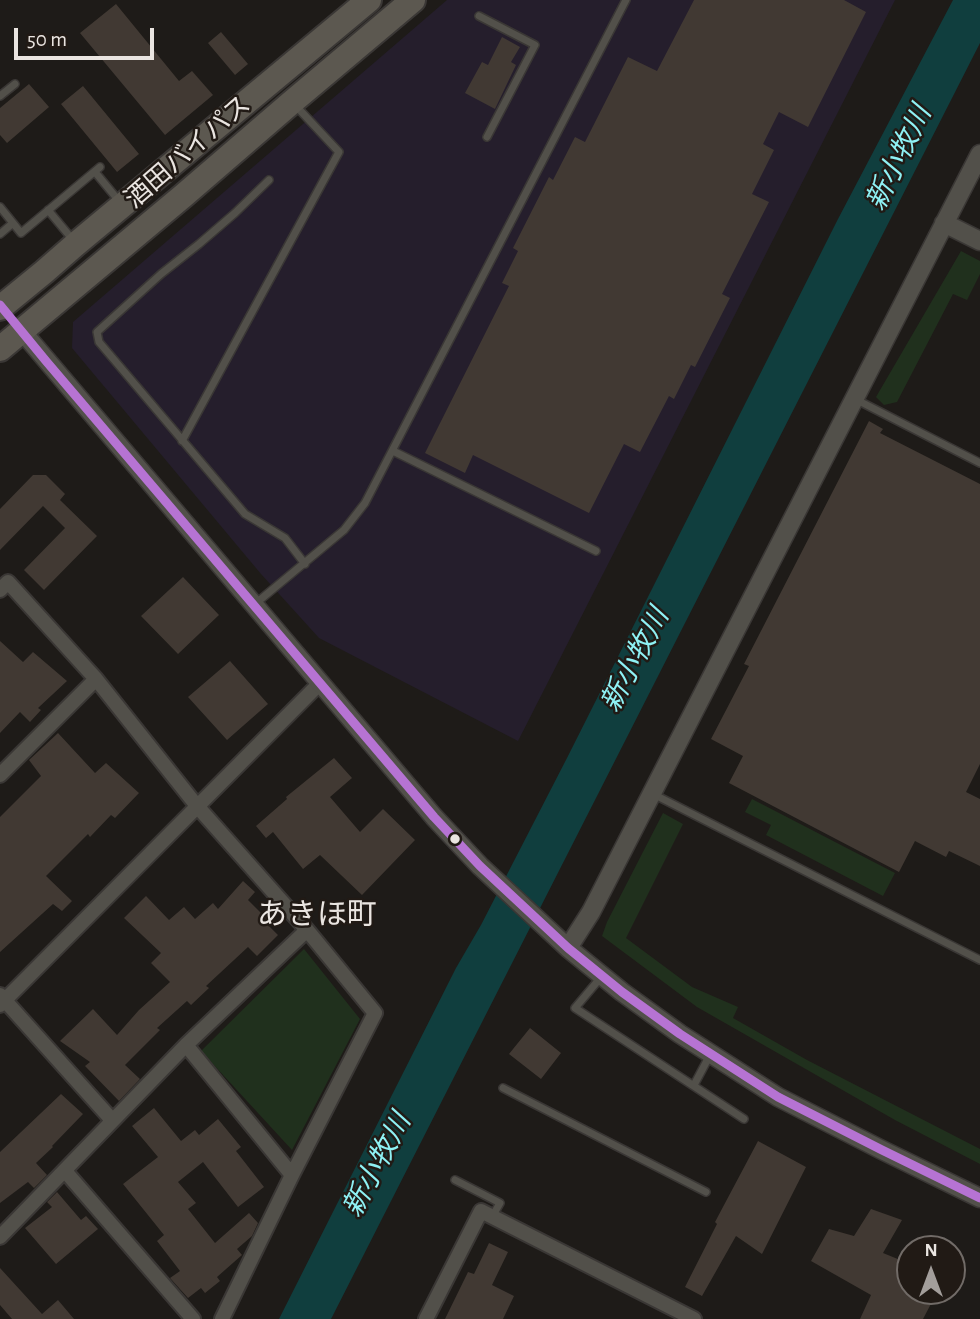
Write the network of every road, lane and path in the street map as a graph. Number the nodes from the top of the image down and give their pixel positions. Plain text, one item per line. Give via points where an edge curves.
1 (369, 0) edge
2 (413, 0) edge
3 (626, 0) edge
4 (479, 16) dead end
5 (15, 84) dead end
6 (0, 96) edge
7 (292, 102) junction
8 (487, 137) dead end
9 (980, 154) edge
10 (269, 180) dead end
11 (122, 206) junction
12 (0, 207) edge
13 (48, 210) junction
14 (13, 223) junction
15 (944, 223) junction
16 (0, 234) edge
17 (980, 241) edge
18 (76, 244) junction
19 (0, 308) edge
20 (21, 330) junction
21 (0, 349) edge
22 (855, 398) junction
23 (182, 441) junction
24 (393, 450) junction
25 (980, 463) edge
26 (596, 551) dead end
27 (305, 564) junction
28 (0, 590) edge
29 (255, 605) junction
30 (96, 679) junction
31 (320, 683) junction
32 (0, 775) edge
33 (652, 794) junction
34 (197, 806) junction
35 (307, 930) junction
36 (568, 948) junction
37 (980, 960) edge
38 (602, 976) junction
39 (2, 1000) edge
40 (186, 1045) junction
41 (710, 1054) junction
42 (694, 1085) junction
43 (503, 1088) dead end
44 (744, 1119) dead end
45 (112, 1120) junction
46 (65, 1171) junction
47 (292, 1175) junction
48 (455, 1180) dead end
49 (706, 1192) dead end
50 (980, 1199) edge
51 (492, 1217) junction
52 (0, 1237) edge
53 (193, 1319) edge
54 (222, 1319) edge
55 (426, 1319) edge
56 (694, 1319) edge

1 - 11 highway, 酒田バイパス
2 - 7 highway, 酒田バイパス
3 - 24 lane
4 - 8 lane via 535,44
5 - 6 lane
7 - 20 highway, 酒田バイパス
7 - 23 lane via 339,152
9 - 15 street
10 - 23 lane via 97,332 99,342
11 - 13 lane via 97,170
11 - 18 highway, 酒田バイパス
12 - 14 lane
13 - 14 lane via 21,233
13 - 18 lane
14 - 16 lane
15 - 17 street
15 - 22 street
18 - 19 highway, 酒田バイパス
20 - 21 highway, 酒田バイパス
20 - 29 street
22 - 25 lane
22 - 33 street
23 - 27 lane via 245,514 285,538
24 - 26 lane
24 - 27 lane via 355,517
27 - 29 lane
28 - 30 street via 8,582
29 - 31 street
30 - 32 street
30 - 34 street
31 - 34 street
31 - 36 street via 434,817
33 - 36 street
33 - 37 lane
34 - 35 street
34 - 39 street
35 - 40 street
35 - 47 street via 375,1013
36 - 38 street
38 - 41 street
38 - 42 lane via 575,1008
39 - 45 street
40 - 45 street
40 - 47 street
41 - 42 lane
41 - 50 street via 778,1097
42 - 44 lane
43 - 49 lane
45 - 46 street
46 - 52 street
46 - 53 street
47 - 54 street
48 - 51 lane via 500,1203
51 - 55 street via 481,1211
51 - 56 street

